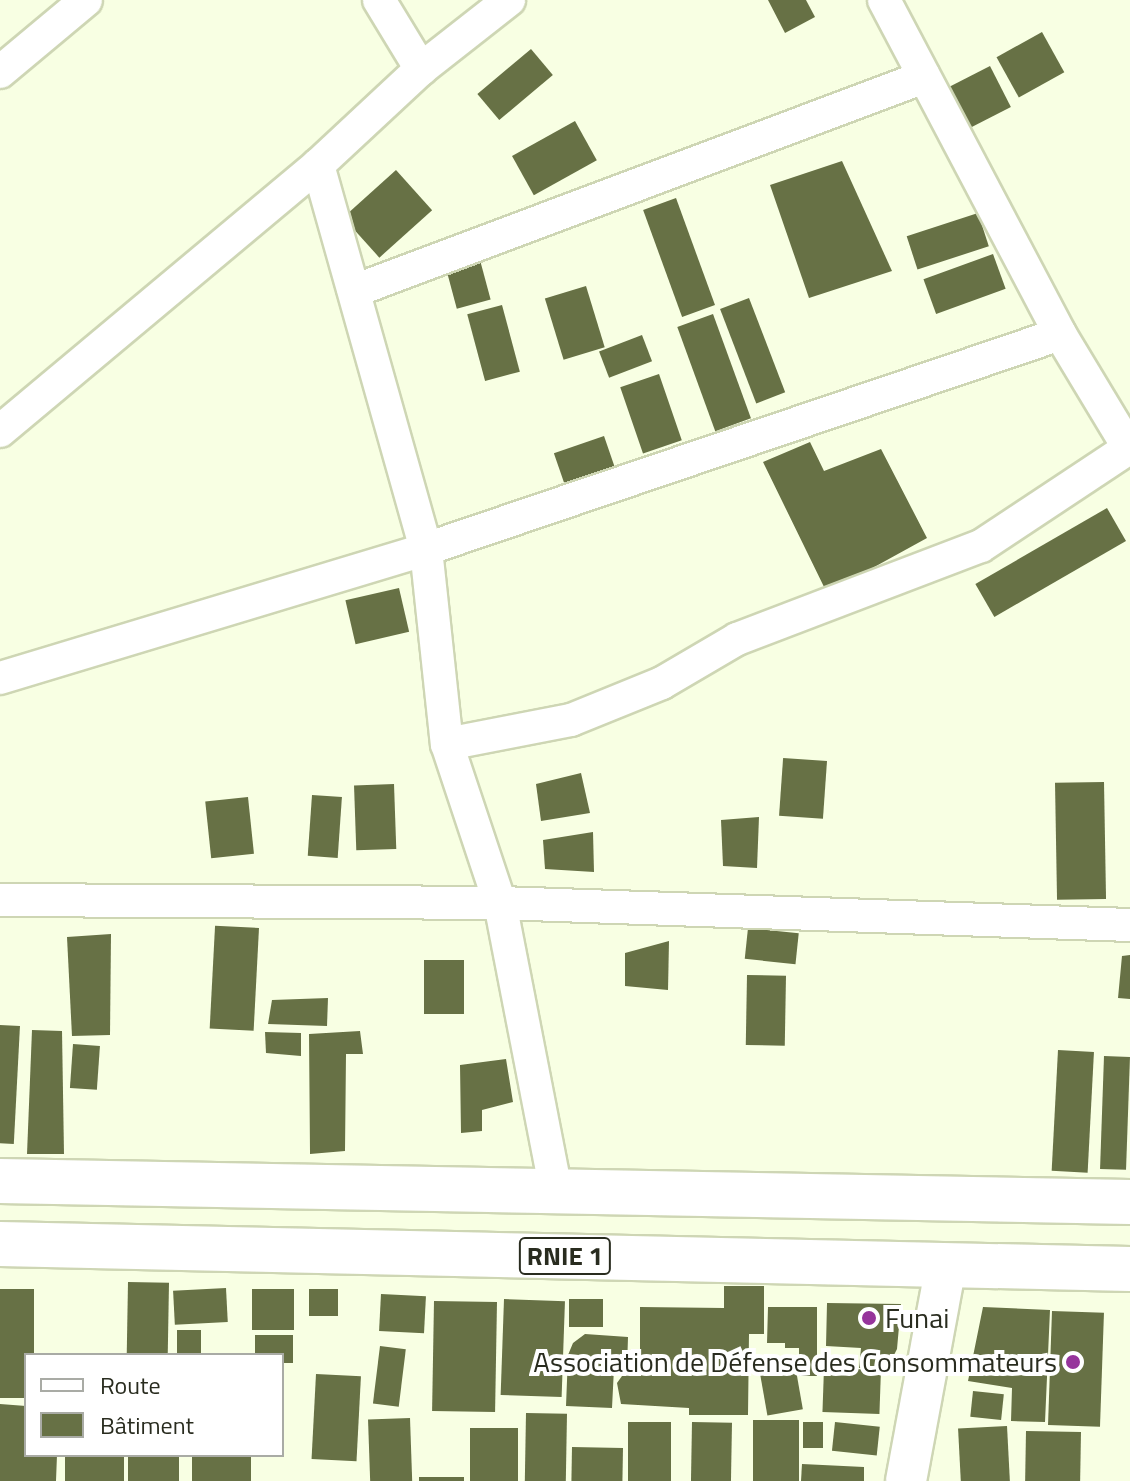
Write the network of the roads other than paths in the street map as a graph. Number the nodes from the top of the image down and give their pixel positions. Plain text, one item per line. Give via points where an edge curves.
1 (86, 0) edge
2 (379, 0) edge
3 (509, 0) edge
4 (884, 0) edge
5 (421, 69) junction
6 (0, 72) edge
7 (924, 77) junction
8 (318, 165) junction
9 (354, 291) junction
10 (1060, 334) junction
11 (0, 431) edge
12 (1130, 449) edge
13 (426, 549) junction
14 (0, 678) edge
15 (447, 744) junction
16 (0, 900) edge
17 (500, 903) junction
18 (1130, 925) edge
19 (0, 1181) edge
20 (556, 1190) junction
21 (1130, 1202) edge
22 (0, 1244) edge
23 (946, 1265) junction
24 (1130, 1269) edge
25 (906, 1481) edge

1 - 6 street
2 - 5 street
3 - 5 street
4 - 7 street
5 - 8 street
7 - 9 street
7 - 10 street
8 - 9 street
8 - 11 street
9 - 13 street
10 - 12 street
10 - 13 street
12 - 15 street via 981,546 737,639 662,683 571,720
13 - 14 street
13 - 15 street
15 - 17 street
16 - 17 street
17 - 18 street
17 - 20 street
19 - 20 highway
20 - 21 highway
22 - 23 highway, RNIE 1
23 - 24 highway, RNIE 1
23 - 25 street

